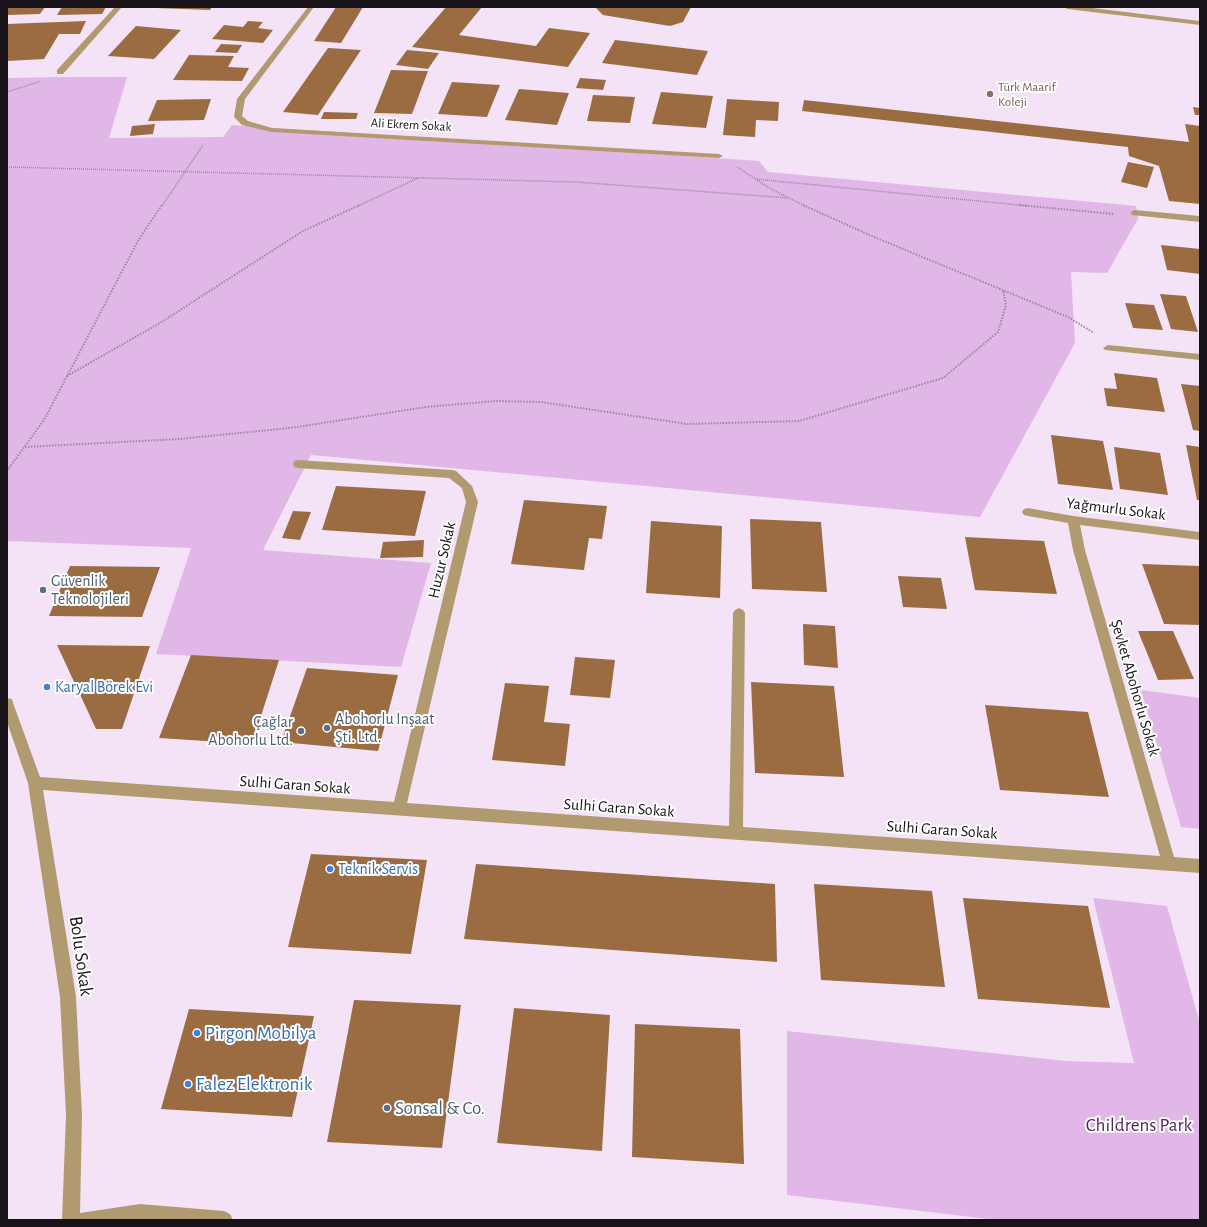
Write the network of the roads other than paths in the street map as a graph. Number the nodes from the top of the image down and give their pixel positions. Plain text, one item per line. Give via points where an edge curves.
1 (119, 7) edge
2 (311, 7) edge
3 (1067, 7) edge
4 (1089, 8) edge
5 (1200, 23) edge
6 (60, 72) road end
7 (719, 156) road end
8 (1135, 213) road end
9 (1200, 219) edge
10 (1108, 348) road end
11 (1200, 357) edge
12 (298, 464) dead end
13 (1028, 512) dead end
14 (1073, 520) junction
15 (1200, 536) edge
16 (739, 613) dead end
17 (7, 703) edge
18 (35, 783) junction
19 (399, 810) junction
20 (736, 833) junction
21 (1169, 864) junction
22 (1200, 866) edge
23 (71, 1220) edge
24 (84, 1220) edge
25 (224, 1220) edge

1 - 6 street
2 - 7 street, Ali Ekrem Sokak via 241,99 238,117 245,123 272,130
3 - 4 street
4 - 5 street
8 - 9 street
10 - 11 street
12 - 19 street, Huzur Sokak via 452,474 467,486 472,502
13 - 14 street, Yağmurlu Sokak
14 - 15 street, Yağmurlu Sokak
14 - 21 street, Şevket Abohorlu Sokak via 1081,558
16 - 20 street
17 - 18 street, Bolu Sokak
18 - 19 street, Sulhi Garan Sokak
18 - 23 street, Bolu Sokak via 68,997 74,1115
19 - 20 street, Sulhi Garan Sokak
20 - 21 street, Sulhi Garan Sokak
21 - 22 street, Sulhi Garan Sokak
24 - 25 street via 140,1213

